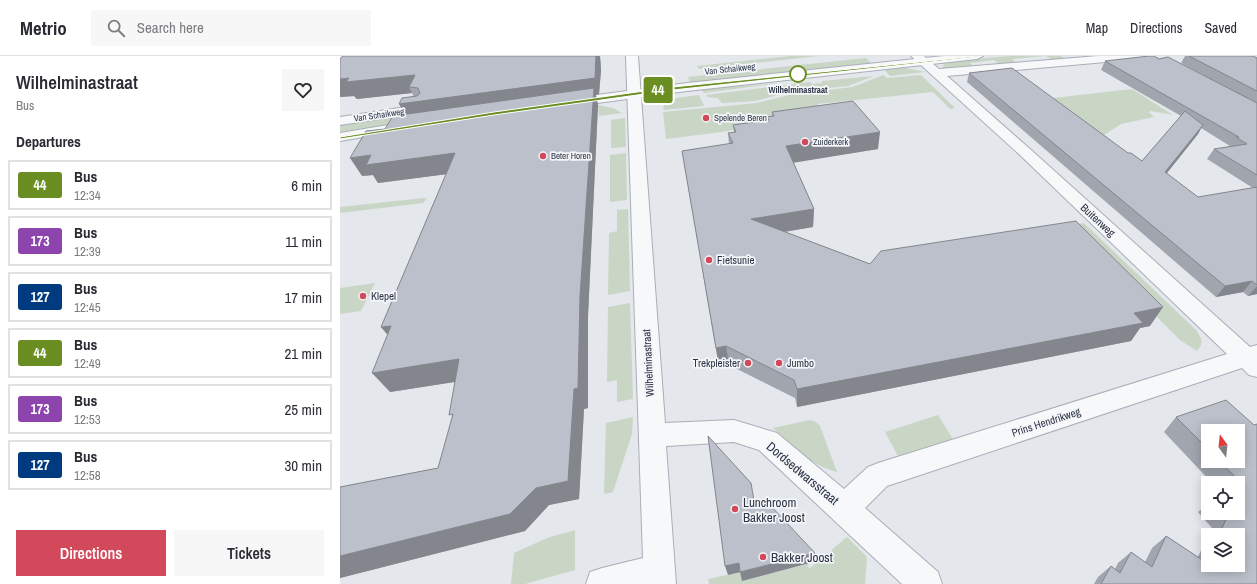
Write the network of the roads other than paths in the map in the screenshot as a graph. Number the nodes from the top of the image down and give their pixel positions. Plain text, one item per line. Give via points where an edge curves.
1 (632, 56) edge
2 (977, 56) edge
3 (1144, 56) edge
4 (920, 58) edge
5 (936, 73) junction
6 (647, 78) dead end
7 (618, 82) dead end
8 (633, 87) junction
9 (556, 104) edge
10 (448, 105) edge
11 (340, 121) edge
12 (407, 126) edge
13 (340, 137) edge
14 (1254, 360) edge
15 (651, 435) junction
16 (844, 508) junction
17 (659, 577) edge
18 (602, 584) edge
19 (926, 584) edge

1 - 8 street, Wilhelminastraat
2 - 4 street, Van Schaikweg
3 - 5 street
4 - 5 street, Buitenweg
4 - 8 street, Van Schaikweg
5 - 14 street, Buitenweg
6 - 8 street, Van Schaikweg
7 - 8 street, Van Schaikweg
8 - 9 street, Van Schaikweg
8 - 15 street, Wilhelminastraat
10 - 11 street, Van Schaikweg
12 - 13 street, Van Schaikweg
14 - 16 street, Prins Hendrikweg via 878,476
15 - 16 street, Dordsedwarsstraat via 734,431 768,441
15 - 17 street, Wilhelminastraat
16 - 19 street, Dordsedwarsstraat
17 - 18 street

